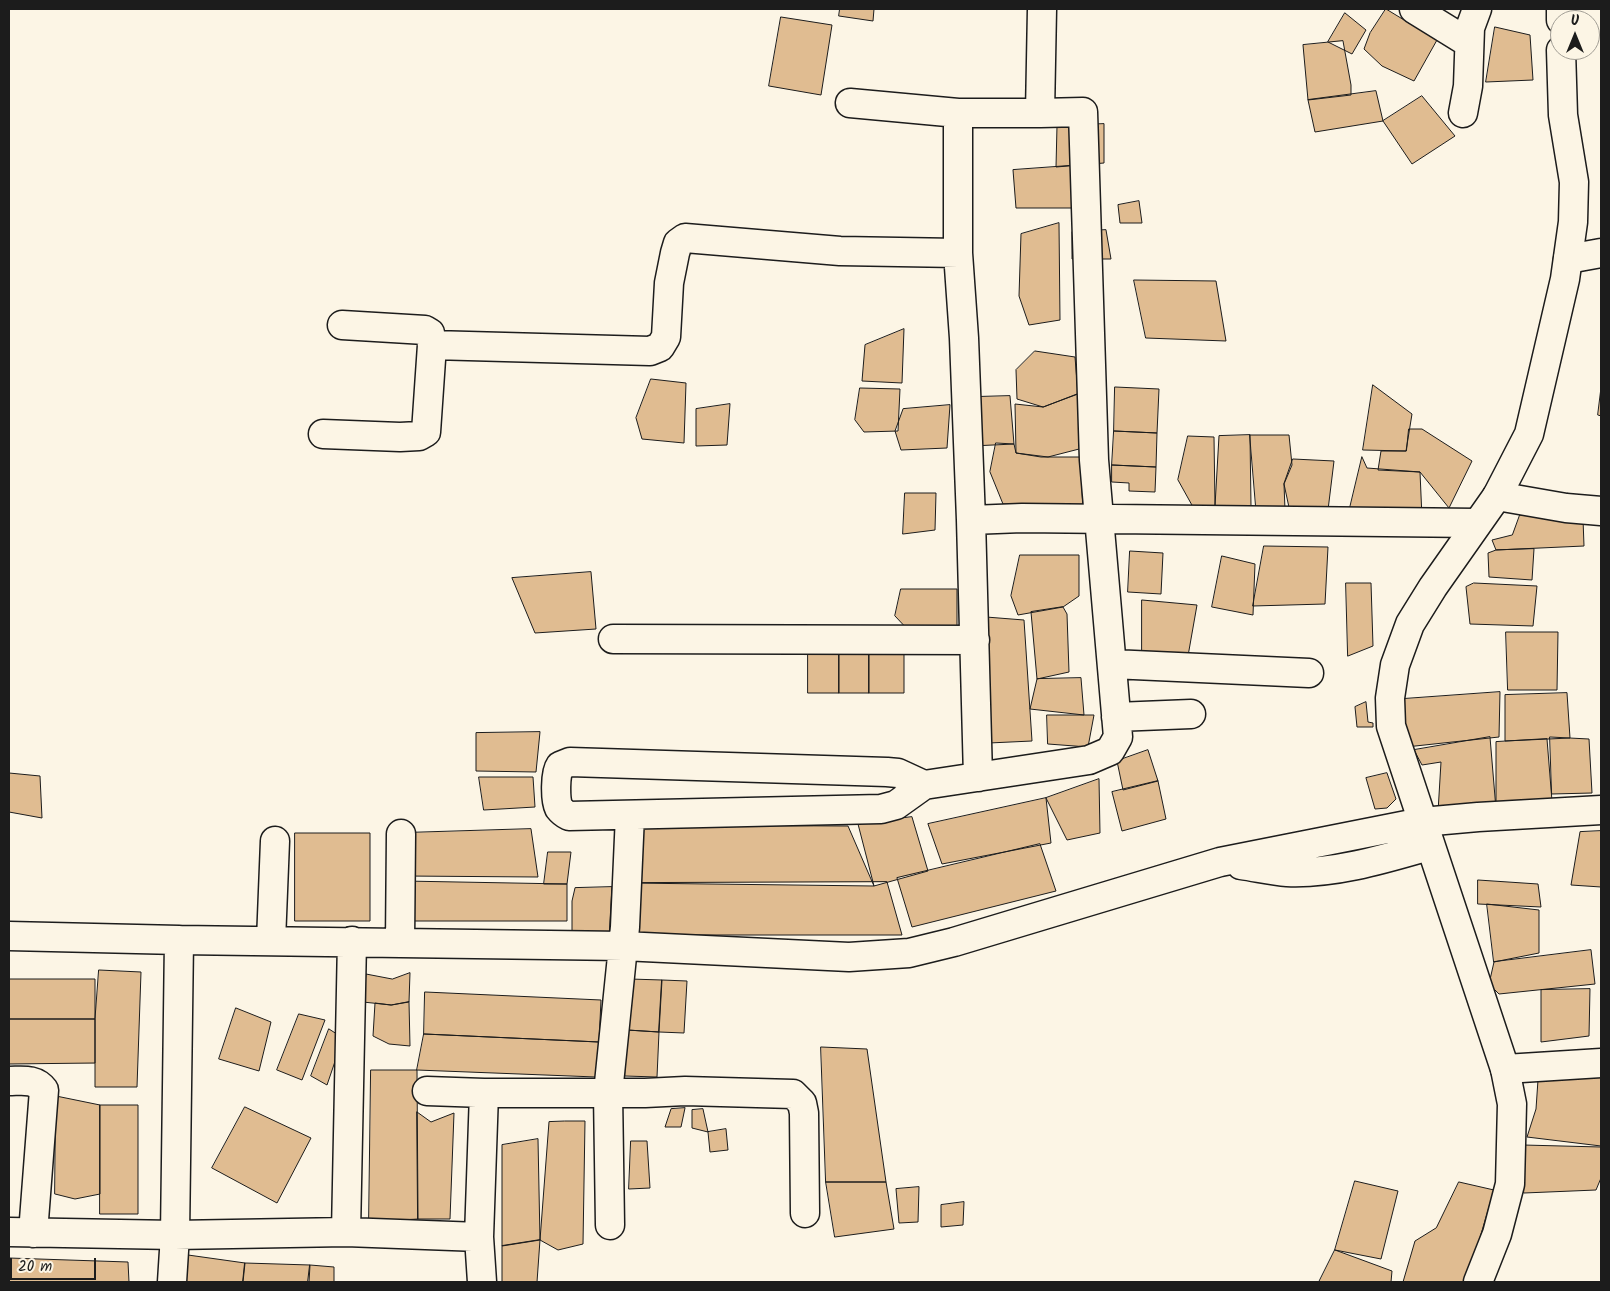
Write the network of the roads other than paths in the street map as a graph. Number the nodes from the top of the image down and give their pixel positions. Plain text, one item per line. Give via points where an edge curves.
1 (1042, 9) edge
2 (1414, 9) edge
3 (1477, 9) edge
4 (1469, 43) junction
5 (1561, 60) edge
6 (850, 103) dead end
7 (958, 113) junction
8 (1040, 113) junction
9 (1463, 113) dead end
10 (958, 253) junction
11 (1601, 253) edge
12 (1568, 259) junction
13 (342, 325) dead end
14 (432, 345) junction
15 (323, 434) dead end
16 (1497, 496) junction
17 (1601, 511) edge
18 (971, 520) junction
19 (1101, 520) junction
20 (1477, 524) junction
21 (613, 639) dead end
22 (975, 640) junction
23 (1112, 664) junction
24 (1309, 673) dead end
25 (1191, 714) dead end
26 (1116, 717) junction
27 (978, 777) junction
28 (924, 785) junction
29 (1601, 810) edge
30 (630, 815) junction
31 (401, 834) dead end
32 (1426, 834) junction
33 (275, 841) dead end
34 (1220, 862) junction
35 (9, 936) edge
36 (179, 940) junction
37 (271, 941) junction
38 (352, 942) junction
39 (400, 942) junction
40 (624, 946) junction
41 (1601, 1063) edge
42 (1505, 1068) junction
43 (9, 1081) edge
44 (427, 1091) dead end
45 (484, 1093) junction
46 (608, 1093) junction
47 (805, 1213) dead end
48 (610, 1225) dead end
49 (21, 1232) edge
50 (346, 1232) junction
51 (175, 1235) junction
52 (479, 1237) junction
53 (172, 1282) edge
54 (482, 1282) edge
55 (1478, 1282) edge

1 - 8 street
2 - 4 street
3 - 4 street
4 - 9 street via 1468,86
5 - 12 street via 1563,115 1574,182
6 - 7 street
7 - 8 street
7 - 10 street
8 - 19 street via 1083,112 1094,460
10 - 14 street via 840,251 684,238 678,243 672,268 666,337 660,347 650,351
10 - 18 street
11 - 12 street
12 - 16 street via 1529,434
13 - 14 street via 425,330 430,333
14 - 15 street via 426,432 419,436
16 - 17 street
16 - 20 street
18 - 19 street
18 - 22 street
19 - 20 street
19 - 23 street
20 - 32 street via 1410,624 1395,665 1390,698 1391,726
21 - 22 street
22 - 27 street
23 - 24 street
23 - 26 street
25 - 26 street
26 - 27 street via 1118,736 1110,751 1089,760
27 - 28 street
28 - 30 street via 896,805 881,809
28 - 30 street via 898,773 887,772 570,762 558,770 558,805 569,816
29 - 32 street via 1478,817
30 - 40 street
31 - 39 street
32 - 34 street via 1374,832
32 - 34 street via 1397,856 1324,871 1286,872
32 - 42 street
33 - 37 street
34 - 40 street via 909,953 849,957
35 - 36 street
36 - 37 street
36 - 51 street
37 - 38 street
38 - 39 street
38 - 50 street
39 - 40 street
40 - 46 street
41 - 42 street
42 - 55 street via 1512,1104 1510,1184 1497,1234
43 - 49 street via 31,1081 44,1090
44 - 45 street
45 - 46 street
45 - 52 street
46 - 47 street via 793,1094 802,1103 804,1113
46 - 48 street
49 - 51 street
50 - 51 street
50 - 52 street
51 - 53 street
52 - 54 street

